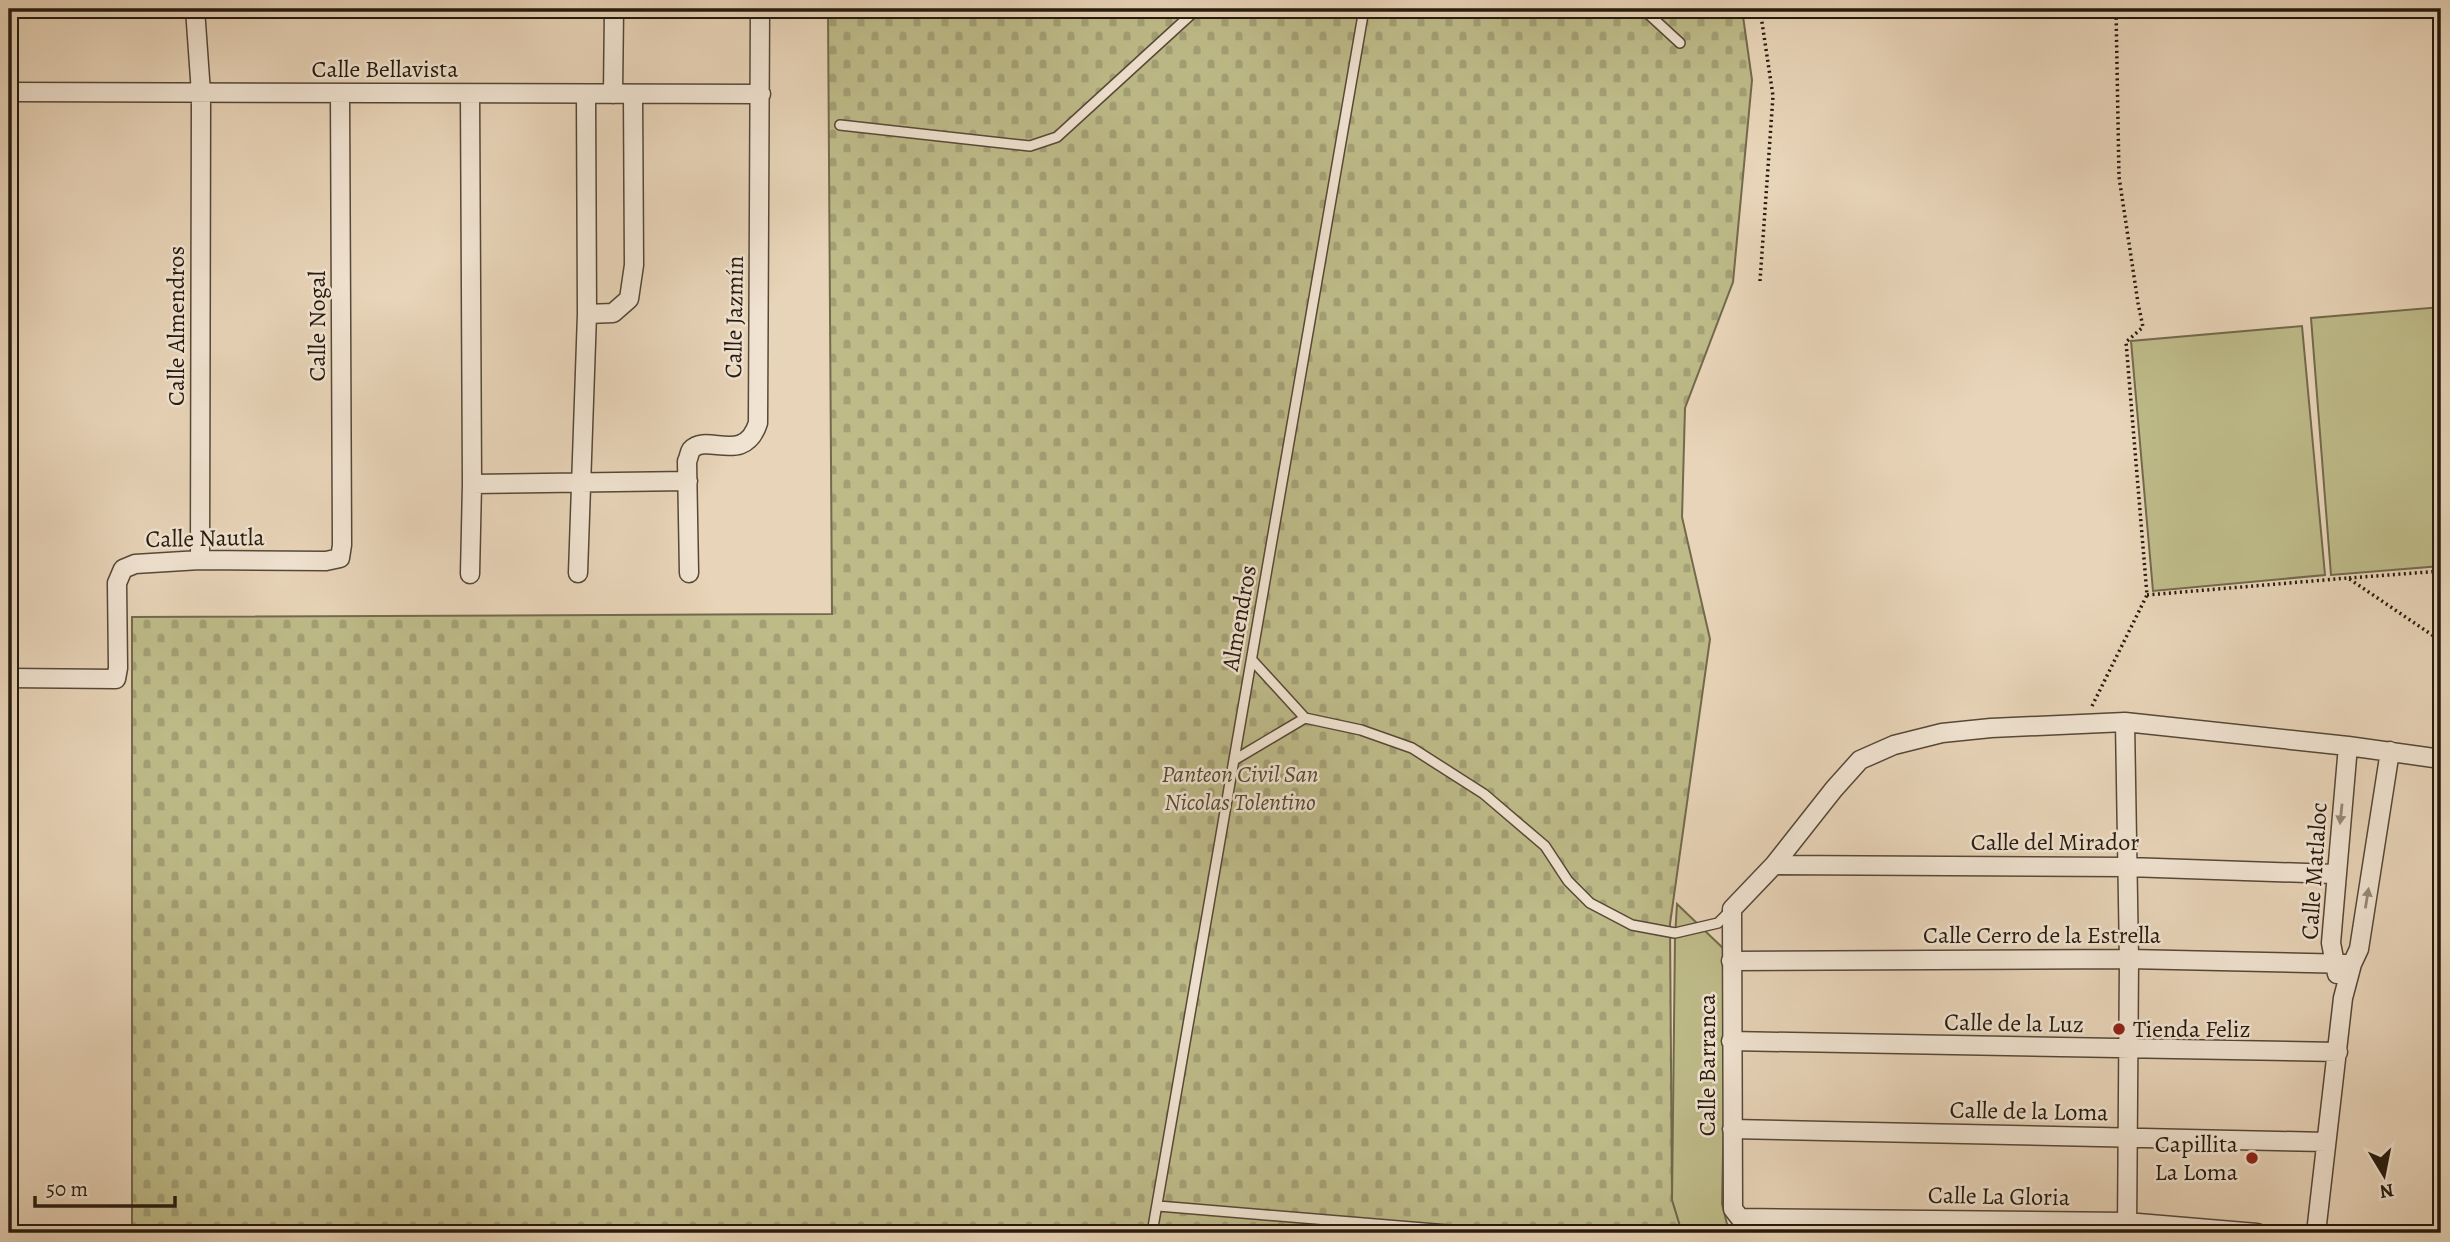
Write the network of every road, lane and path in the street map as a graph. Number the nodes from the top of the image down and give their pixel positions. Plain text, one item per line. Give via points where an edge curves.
1 (195, 9) edge
2 (614, 9) edge
3 (761, 9) edge
4 (1197, 9) edge
5 (1364, 9) edge
6 (1643, 9) edge
7 (1760, 9) edge
8 (2116, 9) edge
9 (1679, 43) dead end
10 (9, 92) edge
11 (201, 93) junction
12 (340, 93) junction
13 (470, 94) junction
14 (586, 94) junction
15 (613, 94) junction
16 (633, 94) junction
17 (761, 94) junction
18 (841, 125) dead end
19 (1759, 281) dead end
20 (587, 314) junction
21 (688, 481) junction
22 (581, 482) junction
23 (472, 484) junction
24 (340, 558) joint
25 (200, 560) junction
26 (2441, 571) edge
27 (578, 573) dead end
28 (689, 573) dead end
29 (470, 574) dead end
30 (2348, 578) junction
31 (2147, 595) junction
32 (2441, 641) edge
33 (1252, 660) junction
34 (9, 678) edge
35 (1305, 718) junction
36 (2125, 722) junction
37 (2083, 723) junction
38 (2348, 746) junction
39 (2390, 751) junction
40 (1236, 759) junction
41 (2441, 759) edge
42 (1774, 865) junction
43 (2128, 867) junction
44 (2335, 874) junction
45 (1732, 909) junction
46 (2129, 959) junction
47 (1731, 961) junction
48 (2343, 964) junction
49 (1731, 1041) junction
50 (2129, 1049) junction
51 (2338, 1052) junction
52 (1732, 1129) junction
53 (2129, 1137) junction
54 (2326, 1142) junction
55 (1158, 1206) junction
56 (1740, 1218) joint
57 (2127, 1228) edge
58 (1152, 1233) edge
59 (1484, 1233) edge
60 (2257, 1233) edge
61 (2316, 1233) edge

1 - 11 street, Calle Almendros
2 - 15 street
3 - 17 street, Calle Jazmín
4 - 18 lane via 1057,137 1030,146
5 - 33 lane, Almendros
6 - 9 lane
7 - 19 path via 1773,96
8 - 31 path via 2119,177 2143,327 2126,342
10 - 11 street, Calle Bellavista
11 - 12 street, Calle Bellavista
11 - 25 street, Calle Almendros
12 - 13 street, Calle Bellavista
12 - 24 street, Calle Nogal
13 - 14 street, Calle Bellavista
13 - 23 street
14 - 15 street, Calle Bellavista
14 - 20 street
15 - 16 street, Calle Bellavista
16 - 17 street, Calle Bellavista
16 - 20 street via 634,265 629,299 612,313
17 - 21 street, Calle Jazmín via 758,423 753,437 742,445 691,450
20 - 22 street
21 - 22 street
21 - 28 street, Calle Jazmín
22 - 23 street
22 - 27 street
23 - 29 street
24 - 25 street, Calle Nautla
25 - 34 street, Calle Nautla via 135,564 123,569 117,583 116,679
26 - 30 path
30 - 31 path
30 - 32 path
31 - 37 path
33 - 35 lane
33 - 40 lane, Almendros
35 - 40 lane
35 - 45 lane via 1361,730 1412,748 1484,794 1545,846 1590,904 1632,925 1675,933 1718,923
36 - 37 street
36 - 38 street
36 - 43 street
37 - 42 street via 1942,733 1860,760
38 - 39 street
38 -> 44 street, Calle Matlaloc
39 - 41 street
48 -> 39 street, Calle Matlaloc via 2359,949
40 - 55 lane, Almendros
42 - 43 street, Calle del Mirador
42 - 45 street
43 - 44 street, Calle del Mirador
43 - 46 street
44 - 48 street, Calle Matlaloc via 2331,943
45 - 47 street, Calle Barranca
46 - 47 street, Calle Cerro de la Estrella
46 - 48 street, Calle Cerro de la Estrella
46 - 50 street
47 - 49 street, Calle Barranca
48 - 51 street, Calle Matlaloc
49 - 50 street, Calle de la Luz
49 - 52 street, Calle Barranca
50 - 51 street, Calle de la Luz
50 - 53 street
51 - 54 street, Calle Matlaloc
52 - 53 street, Calle de la Loma
52 - 56 street, Calle Barranca via 1733,1209
53 - 54 street, Calle de la Loma
53 - 57 street
54 - 61 street, Calle Matlaloc
55 - 58 lane, Almendros
55 - 59 lane
56 - 57 street, Calle La Gloria
57 - 60 street, Calle La Gloria

